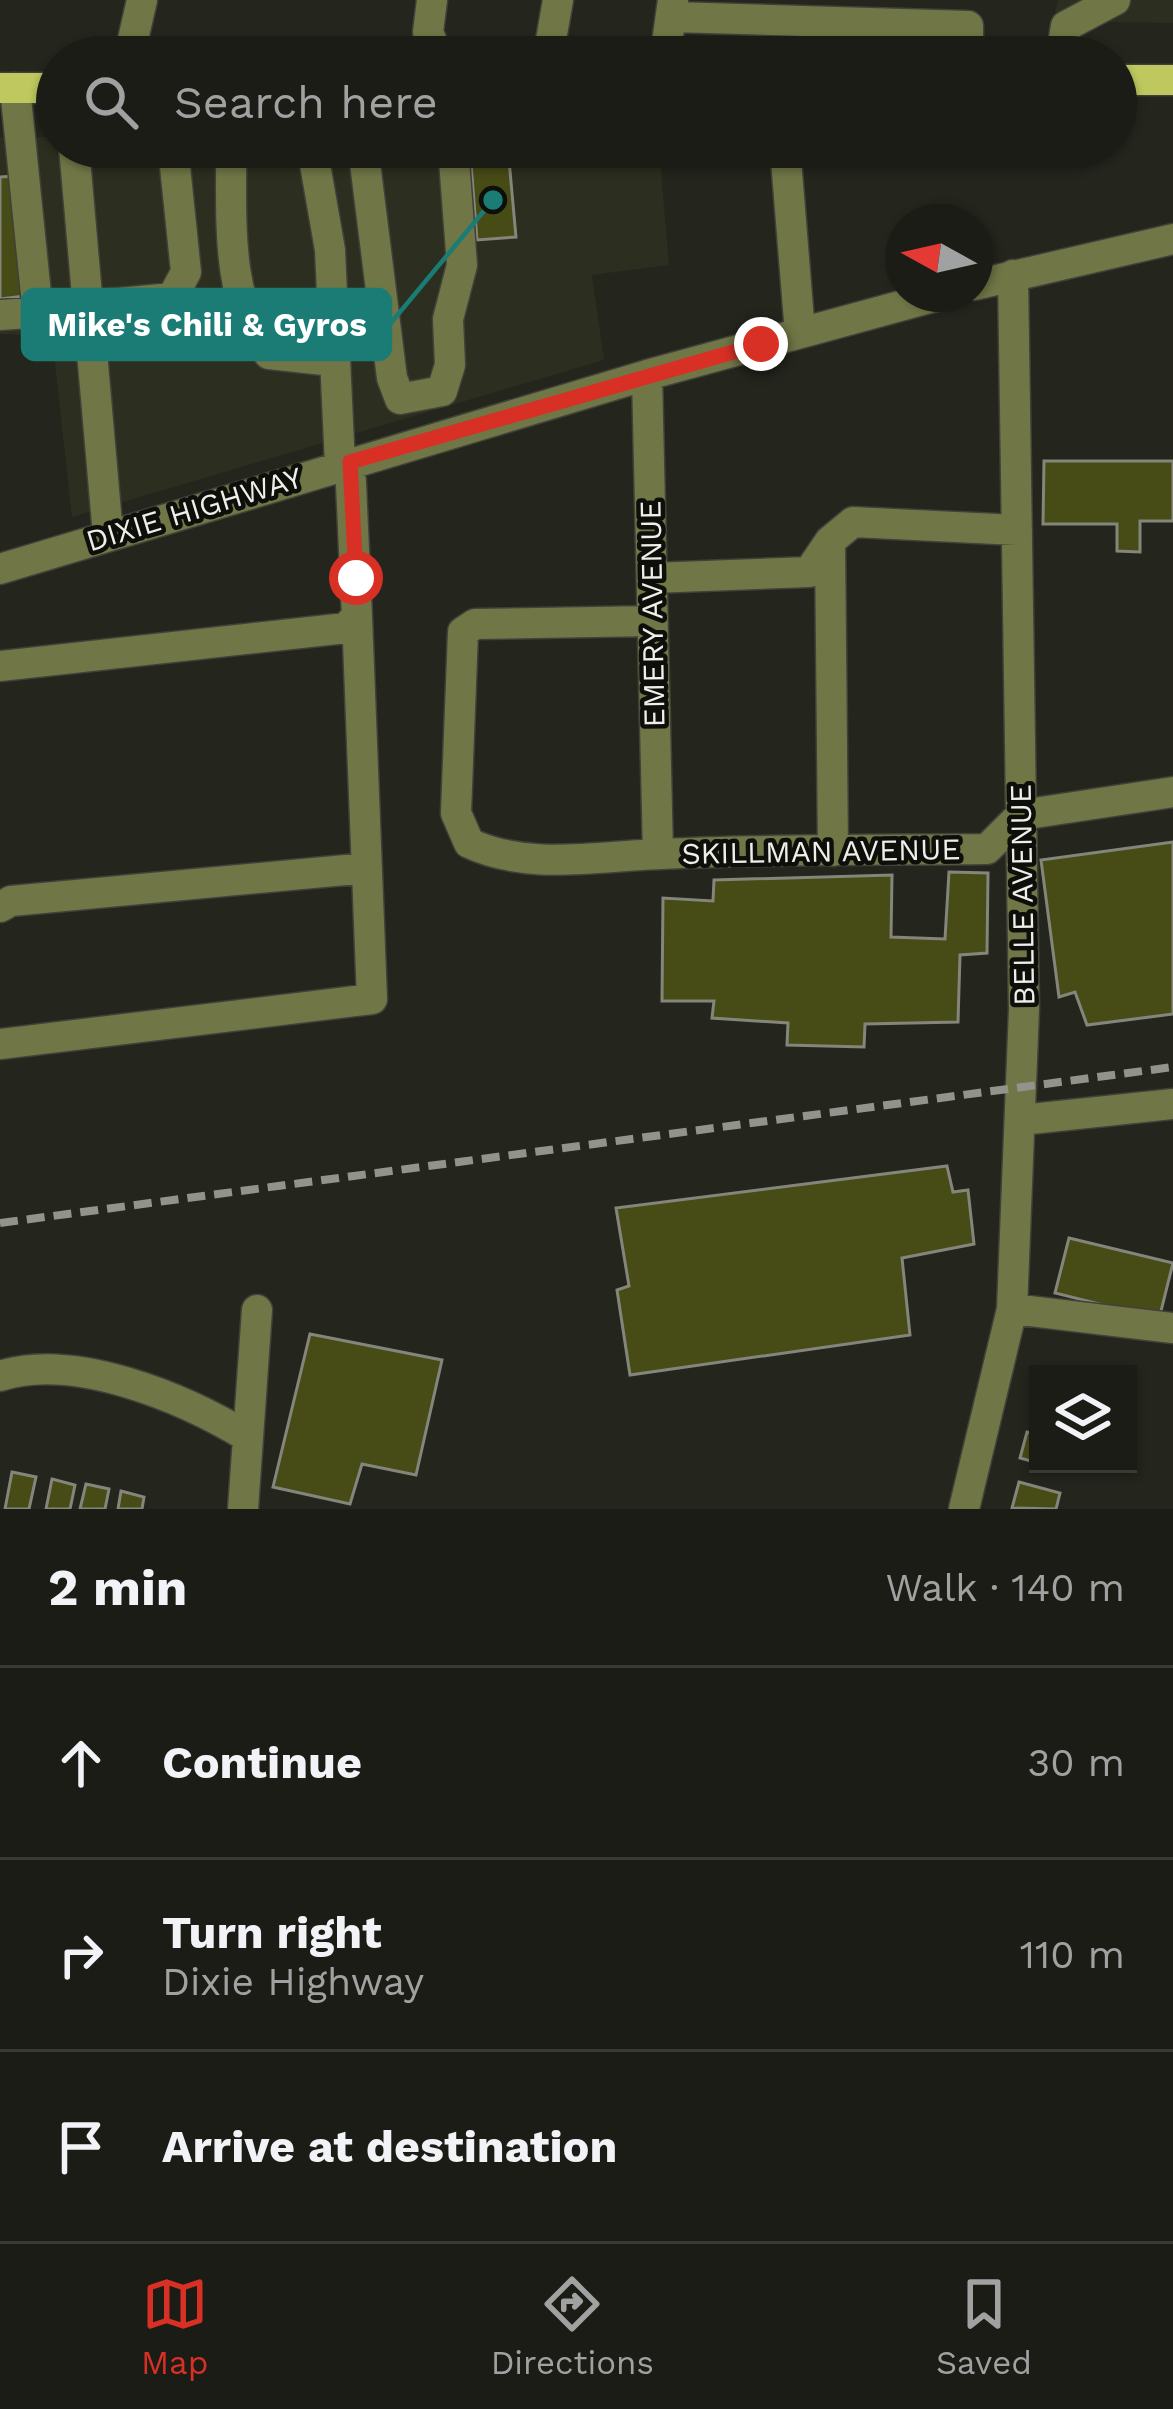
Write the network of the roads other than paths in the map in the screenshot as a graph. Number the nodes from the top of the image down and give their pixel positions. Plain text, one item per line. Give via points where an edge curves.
1 (142, 0) edge
2 (432, 0) edge
3 (558, 0) edge
4 (1115, 0) edge
5 (672, 8) edge
6 (970, 28) edge
7 (134, 36) edge
8 (430, 36) edge
9 (552, 36) edge
10 (1064, 36) edge
11 (1137, 80) edge
12 (1173, 80) edge
13 (8, 88) edge
14 (76, 168) edge
15 (175, 168) edge
16 (232, 168) edge
17 (316, 168) edge
18 (366, 168) edge
19 (454, 168) edge
20 (786, 168) edge
21 (1173, 239) edge
22 (1013, 275) junction
23 (993, 280) edge
24 (87, 306) junction
25 (885, 310) edge
26 (0, 315) edge
27 (800, 333) junction
28 (333, 361) junction
29 (646, 375) junction
30 (442, 391) junction
31 (400, 399) junction
32 (446, 434) junction
33 (405, 446) junction
34 (345, 464) junction
35 (1017, 530) junction
36 (108, 536) junction
37 (830, 542) junction
38 (0, 569) edge
39 (652, 578) junction
40 (357, 616) junction
41 (652, 621) junction
42 (0, 666) edge
43 (1173, 792) edge
44 (1022, 814) junction
45 (833, 851) junction
46 (658, 854) junction
47 (367, 868) junction
48 (0, 907) edge
49 (0, 1044) edge
50 (1173, 1105) edge
51 (1021, 1120) junction
52 (1012, 1309) junction
53 (257, 1310) dead end
54 (1173, 1328) edge
55 (0, 1376) edge
56 (248, 1437) junction
57 (243, 1509) edge
58 (964, 1509) edge

1 - 7 street
2 - 8 street
3 - 9 street
4 - 10 street via 1066,26
5 - 6 street
11 - 12 main road
13 - 26 street via 37,304 30,313
14 - 24 street
15 - 24 street via 186,272 172,298
16 - 28 street via 238,282 255,337 269,354
17 - 28 street via 330,250
18 - 31 street
19 - 30 street via 461,265
20 - 27 street
21 - 22 street
22 - 23 street
22 - 35 street, BELLE AVENUE
24 - 36 street
25 - 27 street, DIXIE HIGHWAY
27 - 29 street, DIXIE HIGHWAY
28 - 34 street
29 - 32 street, DIXIE HIGHWAY
29 - 39 street, EMERY AVENUE
30 - 31 street
30 - 32 street
31 - 33 street
32 - 33 street, DIXIE HIGHWAY
33 - 34 street, DIXIE HIGHWAY
34 - 36 street, DIXIE HIGHWAY
34 - 40 street
35 - 37 street via 853,522
35 - 44 street, BELLE AVENUE
36 - 38 street, DIXIE HIGHWAY
37 - 39 street via 808,572
37 - 45 street
39 - 41 street, EMERY AVENUE
40 - 42 street via 346,628
40 - 47 street
41 - 46 street, EMERY AVENUE
41 - 46 street, SKILLMAN AVENUE via 475,624 463,632 456,813 469,843 500,858
43 - 44 street, SKILLMAN AVENUE
44 - 45 street, SKILLMAN AVENUE via 987,849
44 - 51 street, BELLE AVENUE
45 - 46 street, SKILLMAN AVENUE
47 - 48 street
47 - 49 street via 371,999
50 - 51 street
51 - 52 street, BELLE AVENUE
52 - 54 street
52 - 58 street, BELLE AVENUE
53 - 56 street
55 - 56 street via 25,1368 117,1379 202,1409
56 - 57 street

